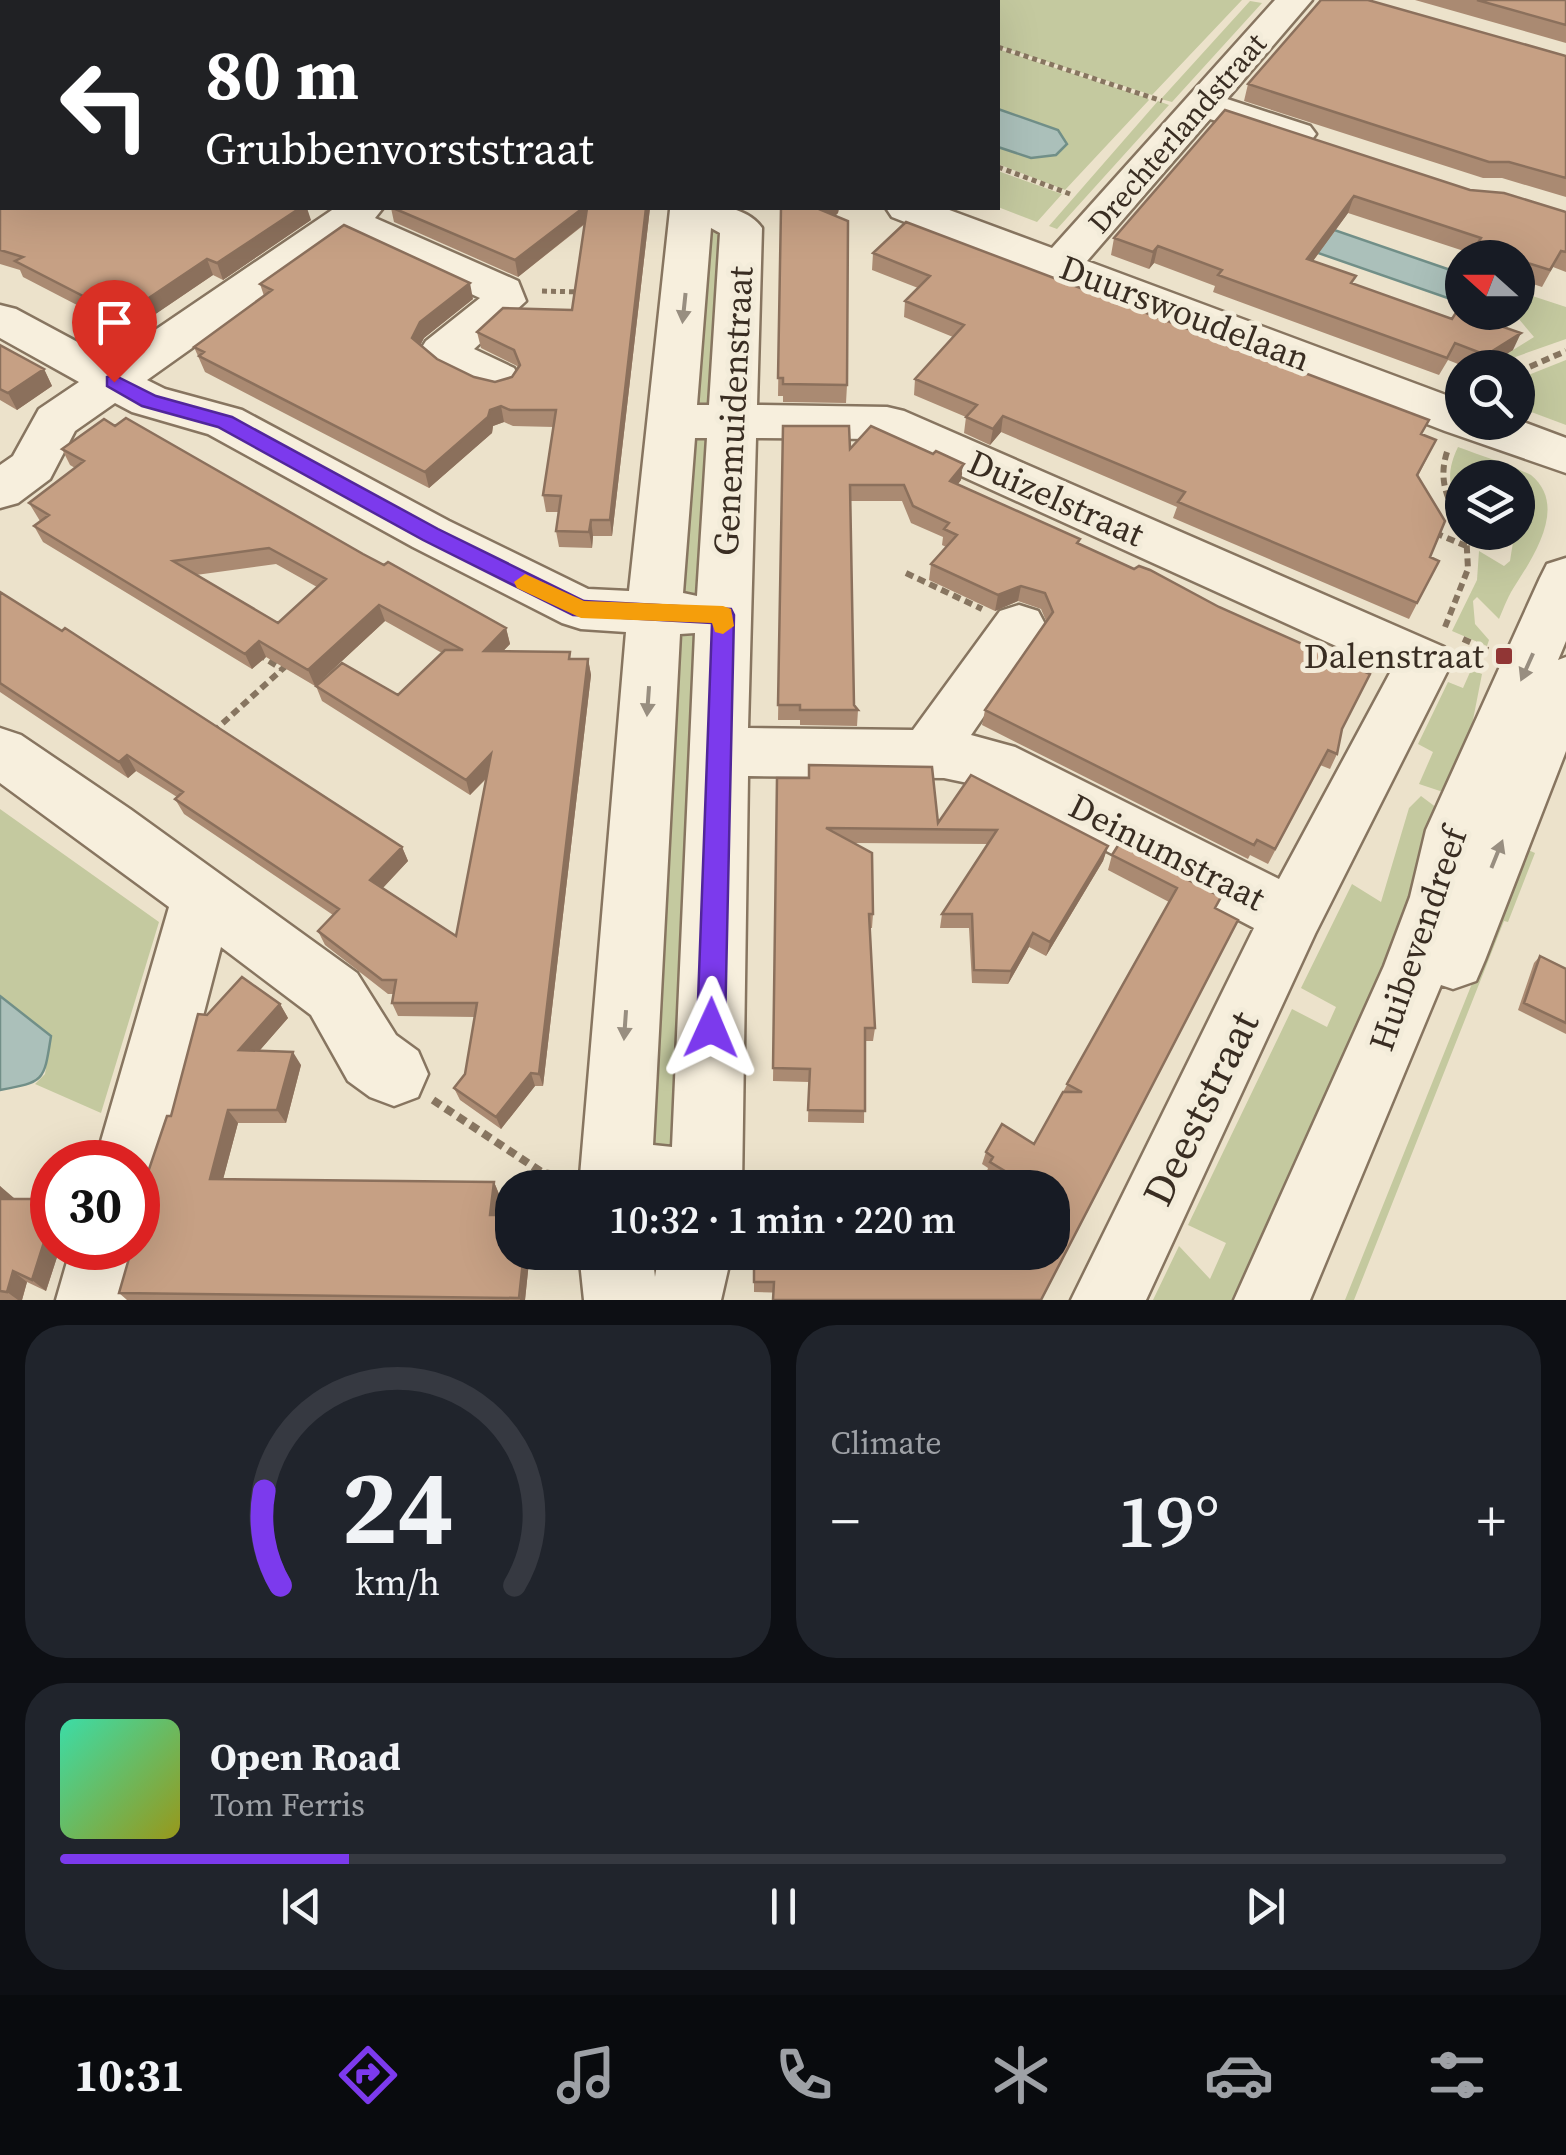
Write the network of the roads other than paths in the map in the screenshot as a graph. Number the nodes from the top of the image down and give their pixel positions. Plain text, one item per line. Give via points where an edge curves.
1 (1294, 0) edge
2 (1199, 107) junction
3 (1333, 146) edge
4 (692, 210) edge
5 (696, 210) edge
6 (912, 210) edge
7 (353, 214) edge
8 (1060, 266) junction
9 (0, 320) edge
10 (497, 378) edge
11 (114, 382) junction
12 (670, 421) junction
13 (1445, 421) edge
14 (732, 422) junction
15 (1507, 440) edge
16 (1566, 456) edge
17 (0, 490) edge
18 (1566, 578) edge
19 (654, 614) junction
20 (723, 615) junction
21 (1019, 626) road end
22 (1424, 662) joint
23 (1566, 679) edge
24 (0, 752) edge
25 (718, 752) junction
26 (944, 754) junction
27 (203, 898) junction
28 (1292, 916) junction
29 (394, 1074) road end
30 (136, 1140) edge
31 (616, 1170) edge
32 (704, 1170) edge
33 (101, 1270) edge
34 (617, 1270) edge
35 (692, 1270) edge
36 (92, 1300) edge
37 (621, 1300) edge
38 (683, 1300) edge
39 (1108, 1300) edge
40 (1271, 1300) edge
41 (1314, 1300) edge

1 - 2 street, Drechterlandstraat
2 - 3 street
2 - 8 street, Drechterlandstraat
4 -> 12 street, Genemuidenstraat
5 - 14 street, Genemuidenstraat via 741,228
6 - 8 street, Duurswoudelaan
7 - 10 street via 502,291 504,301 442,352
7 - 11 street
8 - 13 street, Duurswoudelaan
9 - 11 street
11 - 17 street via 56,421 32,467
11 - 19 street via 149,401 225,422 581,610
12 - 14 street, Duizelstraat
12 - 19 street, Genemuidenstraat
14 - 20 street, Genemuidenstraat
14 - 22 street, Duizelstraat via 887,422
15 - 16 street, Duurswoudelaan
18 -> 40 street, Huibevendreef via 1456,830 1416,966
19 - 20 street
19 -> 31 street, Genemuidenstraat
20 - 25 street, Genemuidenstraat
21 - 26 street via 942,730
22 - 28 street, Deinumstraat
41 -> 23 street, Huibevendreef
24 - 27 street
25 - 26 street, Deinumstraat
25 - 32 street, Genemuidenstraat
26 - 28 street, Deinumstraat via 994,764
27 - 29 street via 334,994 372,1058
27 - 30 street
28 - 39 street, Deeststraat
33 - 36 street
34 - 37 street
35 - 38 street, Genemuidenstraat

